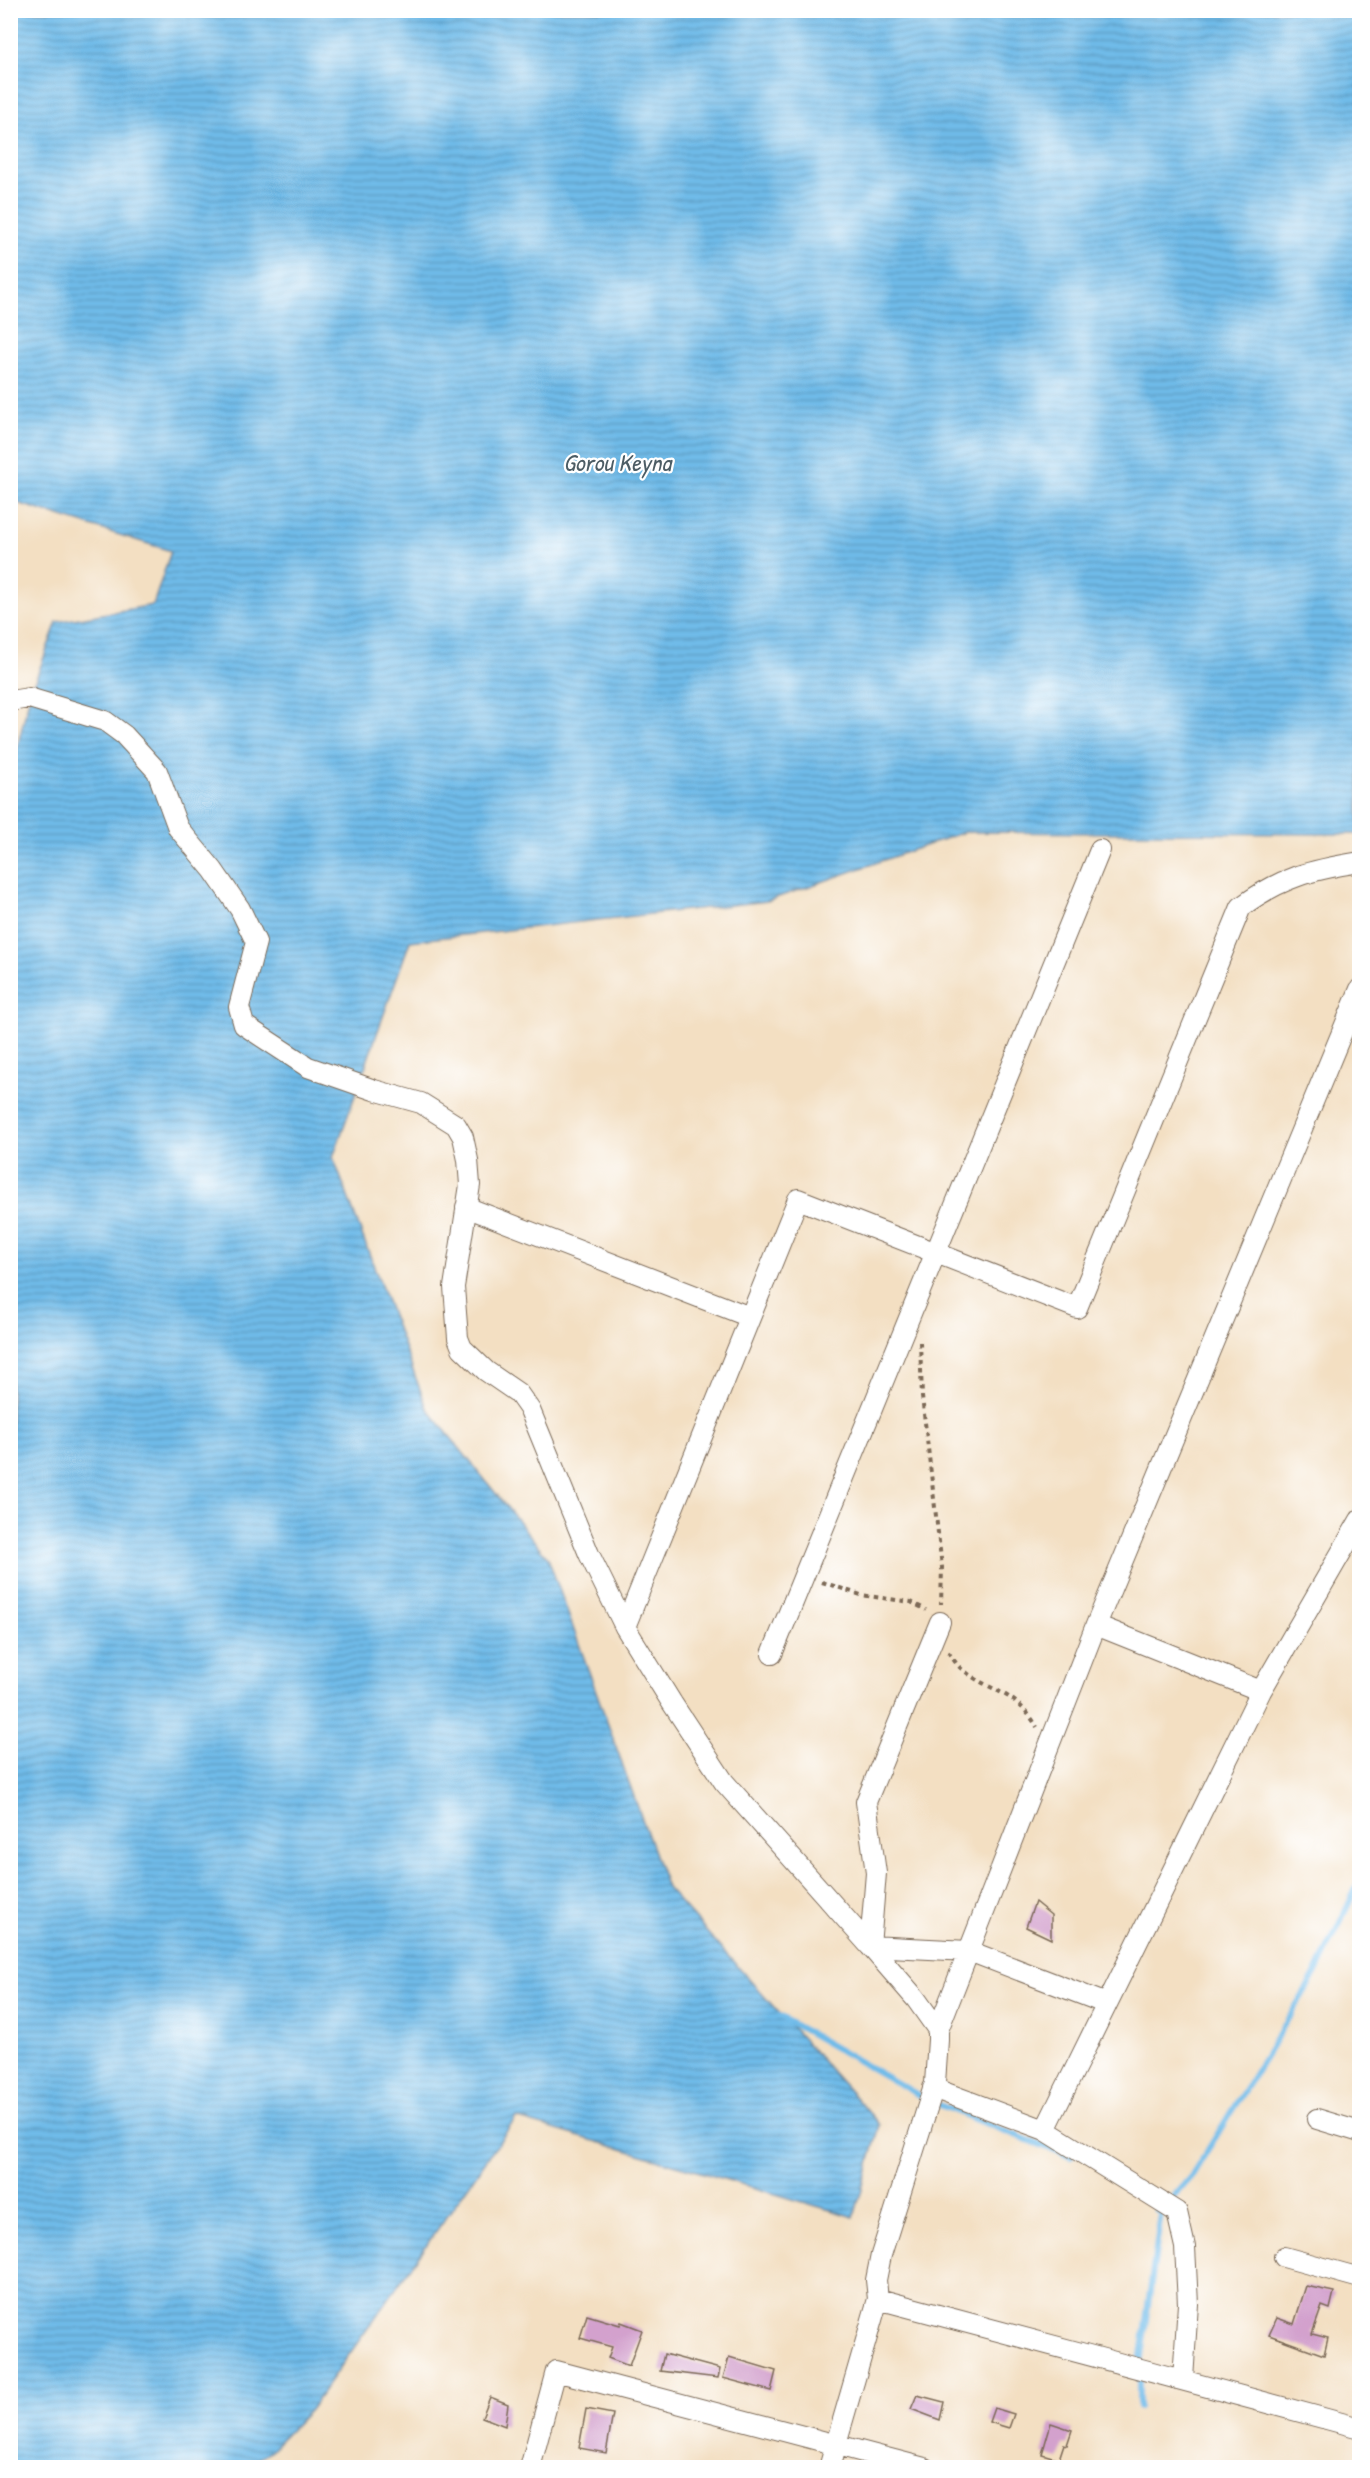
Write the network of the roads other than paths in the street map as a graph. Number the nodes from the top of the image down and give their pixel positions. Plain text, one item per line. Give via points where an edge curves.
1 (10, 701) edge
2 (1100, 850) dead end
3 (1359, 862) edge
4 (1359, 989) edge
5 (466, 1207) junction
6 (937, 1252) junction
7 (750, 1317) junction
8 (1359, 1520) edge
9 (940, 1622) road end
10 (1096, 1625) junction
11 (625, 1627) junction
12 (772, 1654) dead end
13 (1261, 1690) junction
14 (870, 1946) junction
15 (969, 1951) junction
16 (1107, 2004) junction
17 (938, 2030) junction
18 (933, 2088) junction
19 (1317, 2120) dead end
20 (1046, 2130) junction
21 (1359, 2132) edge
22 (1284, 2257) dead end
23 (1359, 2278) edge
24 (878, 2299) junction
25 (1183, 2379) junction
26 (1359, 2428) edge
27 (835, 2444) junction
28 (530, 2468) edge
29 (829, 2468) edge
30 (924, 2468) edge

1 - 5 street via 29,698 105,721 124,735 157,771 178,828 240,909 256,942 239,1007 244,1025 308,1067 421,1102 456,1125 468,1160 470,1185
2 - 6 street
3 - 6 street via 1288,878 1241,907 1077,1308
4 - 10 street
5 - 7 street
5 - 11 street via 454,1287 458,1338 462,1348 518,1393 530,1410 589,1554
6 - 7 street via 798,1199
6 - 12 street
7 - 11 street
8 - 13 street
9 - 14 street via 866,1802 876,1873
10 - 13 street
10 - 15 street
11 - 14 street via 724,1782
13 - 16 street
14 - 15 street
14 - 17 street
15 - 16 street
15 - 17 street
16 - 20 street
17 - 18 street
18 - 20 street
18 - 24 street via 881,2255 876,2280
19 - 21 street
20 - 25 street via 1177,2212 1185,2247 1188,2304
22 - 23 street
24 - 25 street
24 - 27 street
25 - 26 street
27 - 28 street via 556,2371
27 - 29 street
27 - 30 street

